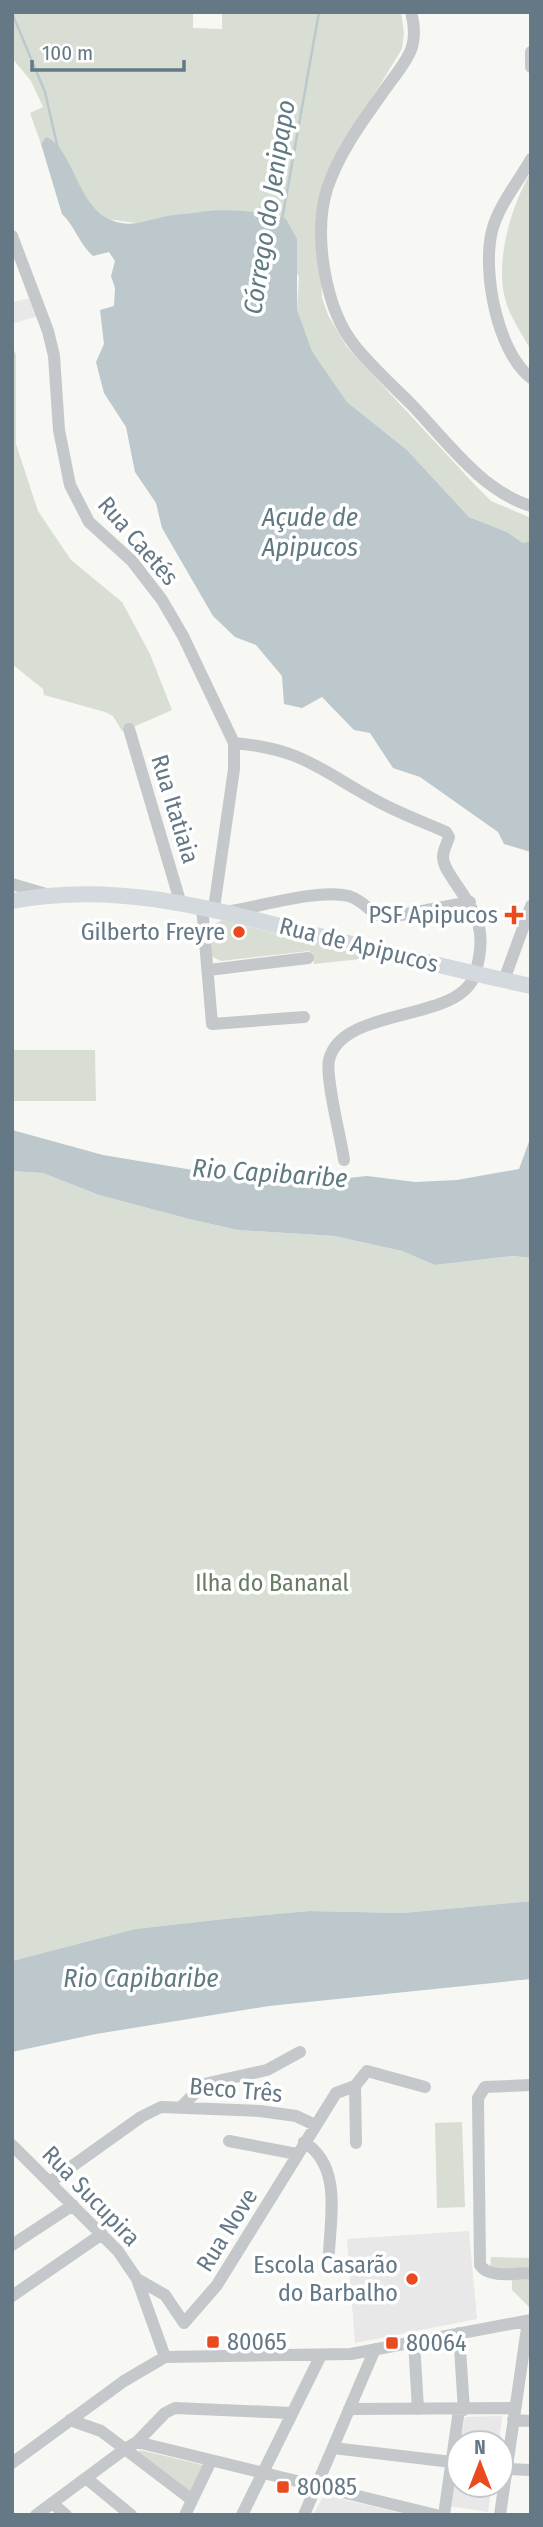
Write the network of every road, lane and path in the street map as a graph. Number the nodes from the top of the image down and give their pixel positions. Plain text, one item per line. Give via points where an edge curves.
1 (411, 12) edge
2 (531, 52) edge
3 (531, 67) edge
4 (531, 159) edge
5 (12, 236) edge
6 (531, 378) edge
7 (531, 506) edge
8 (129, 729) dead end
9 (234, 743) junction
10 (12, 884) edge
11 (47, 894) junction
12 (12, 901) edge
13 (470, 902) junction
14 (196, 905) junction
15 (531, 905) edge
16 (230, 911) junction
17 (308, 958) dead end
18 (209, 970) junction
19 (475, 973) junction
20 (503, 980) junction
21 (531, 986) edge
22 (304, 1017) dead end
23 (344, 1160) dead end
24 (300, 2052) dead end
25 (531, 2085) edge
26 (355, 2086) junction
27 (425, 2087) dead end
28 (181, 2107) junction
29 (315, 2126) junction
30 (229, 2141) dead end
31 (304, 2142) junction
32 (356, 2143) dead end
33 (14, 2149) edge
34 (297, 2154) junction
35 (50, 2182) junction
36 (72, 2205) junction
37 (102, 2234) junction
38 (12, 2245) edge
39 (329, 2252) dead end
40 (531, 2273) edge
41 (136, 2279) junction
42 (12, 2296) edge
43 (529, 2320) edge
44 (184, 2323) joint
45 (459, 2333) junction
46 (414, 2342) junction
47 (375, 2349) junction
48 (321, 2355) junction
49 (165, 2357) junction
50 (525, 2377) edge
51 (87, 2407) junction
52 (349, 2409) junction
53 (418, 2409) junction
54 (462, 2410) junction
55 (292, 2413) junction
56 (514, 2414) junction
57 (70, 2420) junction
58 (531, 2421) edge
59 (458, 2429) edge
60 (512, 2429) edge
61 (101, 2431) junction
62 (137, 2442) junction
63 (333, 2448) junction
64 (125, 2449) junction
65 (211, 2461) junction
66 (445, 2461) edge
67 (12, 2463) edge
68 (261, 2473) junction
69 (86, 2478) junction
70 (317, 2485) junction
71 (192, 2500) junction
72 (52, 2503) junction
73 (36, 2515) edge
74 (66, 2515) edge
75 (131, 2515) edge
76 (184, 2515) edge
77 (242, 2515) edge
78 (304, 2515) edge
79 (436, 2515) edge

1 - 7 street via 415,35 411,54 348,143 327,188 323,242 331,302 354,345 480,475 506,496
2 - 3 street
4 - 6 street via 494,224 491,245 504,343 514,362
5 - 9 street, Rua Caetés via 48,331 63,460 75,495 89,522 132,561 162,600
8 - 14 street, Rua Itatiaia
9 - 13 street via 284,750 318,764 374,800 446,832 445,866
9 - 14 street, Rua Caetés via 234,769
10 - 11 street
11 - 12 main road, Rua de Apipucos
11 - 14 main road, Rua de Apipucos via 90,893
13 - 16 street via 385,918 344,895
13 - 19 street via 482,932
14 - 16 main road, Rua de Apipucos
14 - 18 street
15 - 20 street
16 - 19 main road, Rua de Apipucos
17 - 18 street
18 - 22 street via 212,1024
19 - 20 main road, Rua de Apipucos
19 - 23 street via 470,983 448,1000 352,1032 334,1049 330,1059
20 - 21 main road, Rua de Apipucos
24 - 28 street via 267,2070 204,2084
25 - 40 street via 485,2087 478,2098 480,2265 493,2274
26 - 27 street via 364,2072 372,2071
26 - 29 street, Rua Nove via 336,2093
26 - 32 street
28 - 29 street, Beco Três via 271,2112 296,2116
28 - 35 street, Beco Três via 153,2110
29 - 31 street, Rua Nove
30 - 34 street
31 - 34 street, Rua Nove
31 - 39 street via 321,2156 330,2176
33 - 35 street, Rua Sucupira
34 - 44 street, Rua Nove via 217,2285
35 - 36 street, Rua Sucupira
36 - 37 street, Rua Sucupira
36 - 38 street
37 - 41 street, Rua Sucupira
37 - 42 street
41 - 44 street, Rua Sucupira via 165,2295
41 - 49 street, Rua Sucupira
43 - 45 street
43 - 50 street
45 - 46 street
45 - 54 street
46 - 47 street
46 - 53 street
47 - 48 street
47 - 52 street
48 - 49 street
48 - 55 street
49 - 51 street
50 - 56 street
51 - 57 street
51 - 61 street
52 - 53 street
52 - 63 street
53 - 54 street
54 - 56 street
54 - 59 street
55 - 62 street via 176,2408
55 - 68 street
56 - 58 street
56 - 60 street
57 - 61 street
57 - 67 street
61 - 64 street
62 - 64 street
62 - 65 street
63 - 66 street
63 - 70 street
64 - 69 street
64 - 71 street
65 - 68 street
65 - 71 street
68 - 70 street
68 - 77 street
69 - 72 street
69 - 75 street
70 - 78 street
70 - 79 street
71 - 76 street
72 - 73 street
72 - 74 street

